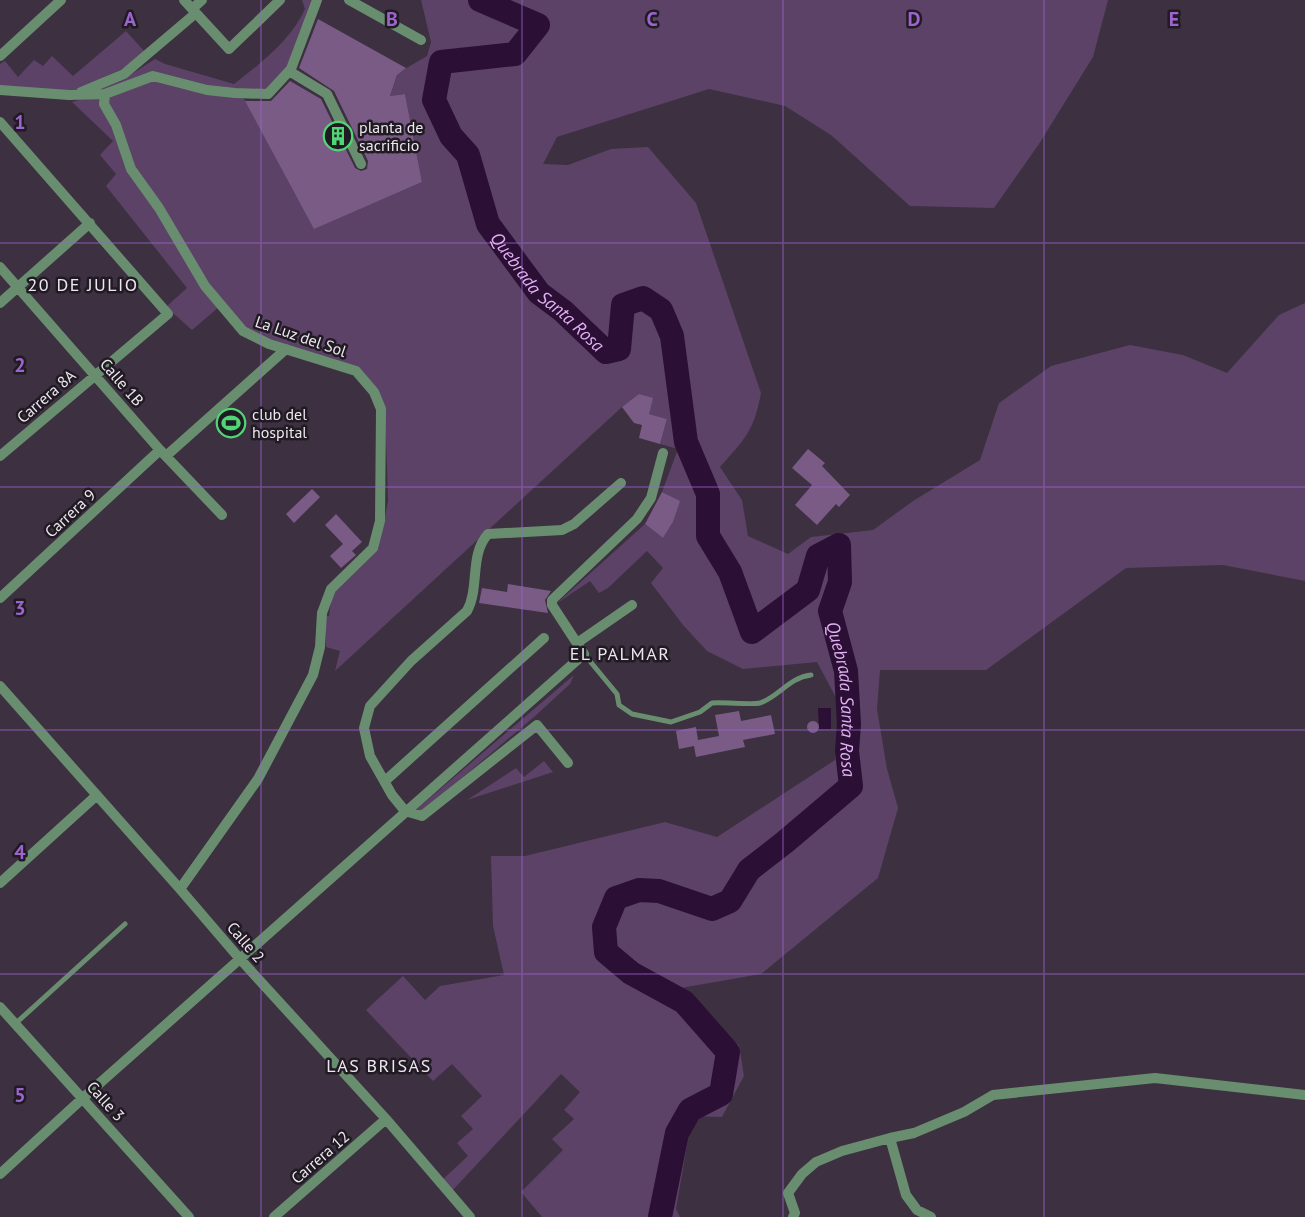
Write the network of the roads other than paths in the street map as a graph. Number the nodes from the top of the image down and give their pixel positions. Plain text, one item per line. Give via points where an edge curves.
1 (61, 0) edge
2 (184, 0) edge
3 (202, 0) edge
4 (280, 0) edge
5 (317, 0) edge
6 (349, 0) edge
7 (194, 11) junction
8 (420, 40) dead end
9 (0, 56) edge
10 (289, 71) junction
11 (0, 90) edge
12 (105, 94) junction
13 (75, 95) junction
14 (0, 122) edge
15 (361, 164) dead end
16 (90, 223) junction
17 (0, 267) edge
18 (17, 287) junction
19 (0, 303) edge
20 (286, 349) junction
21 (95, 374) junction
22 (163, 453) junction
23 (663, 453) dead end
24 (0, 456) edge
25 (621, 483) dead end
26 (222, 515) dead end
27 (0, 598) edge
28 (632, 604) dead end
29 (544, 638) dead end
30 (577, 643) junction
31 (584, 654) junction
32 (810, 675) dead end
33 (0, 686) edge
34 (568, 763) dead end
35 (385, 781) junction
36 (97, 795) junction
37 (405, 811) junction
38 (0, 883) edge
39 (180, 889) junction
40 (125, 924) dead end
41 (240, 960) junction
42 (0, 1007) edge
43 (15, 1024) junction
44 (1305, 1095) edge
45 (83, 1098) junction
46 (386, 1119) junction
47 (890, 1137) junction
48 (0, 1174) edge
49 (189, 1217) edge
50 (274, 1217) edge
51 (470, 1217) edge
52 (793, 1217) edge
53 (931, 1217) edge

1 - 9 street
2 - 7 street
3 - 7 street
4 - 7 street via 229,49
5 - 10 street
6 - 8 street
7 - 13 street via 124,74
10 - 12 street via 268,94 207,90 153,76
10 - 15 street via 327,94
11 - 13 street
12 - 13 street
12 - 20 street, La Luz del Sol via 104,104 116,125 131,169 206,286 243,331
14 - 16 street
16 - 18 street
16 - 21 street, Carrera 8A via 168,314
17 - 18 street, Calle 1B
18 - 19 street
18 - 21 street, Calle 1B
20 - 22 street, Carrera 9
20 - 39 street, La Luz del Sol via 356,370 374,392 381,409 380,521 373,548 331,589 321,613 320,647 313,675 258,779
21 - 22 street, Calle 1B
21 - 24 street, Carrera 8A
22 - 26 street, Calle 1B
22 - 27 street, Carrera 9
23 - 30 street via 651,498 637,519 552,600
25 - 35 street via 562,530 488,534 482,541 472,602 467,611 411,661 370,706 364,728 370,756
28 - 30 street
29 - 35 street
30 - 31 street
31 - 32 lane via 617,694 624,710 672,722 712,703 759,704 799,676
31 - 37 street
33 - 36 street, Calle 2
34 - 37 street via 537,725 422,816
35 - 37 street
36 - 38 street
36 - 39 street, Calle 2
37 - 41 street
39 - 41 street, Calle 2
40 - 43 lane
41 - 45 street
41 - 46 street, Calle 2
42 - 43 street, Calle 3
43 - 45 street, Calle 3
44 - 47 street via 1155,1078 1084,1084 993,1095 948,1120
45 - 48 street
45 - 49 street, Calle 3
46 - 50 street, Carrera 12
46 - 51 street, Calle 2
47 - 52 street via 816,1162 788,1193
47 - 53 street via 906,1195 917,1210

